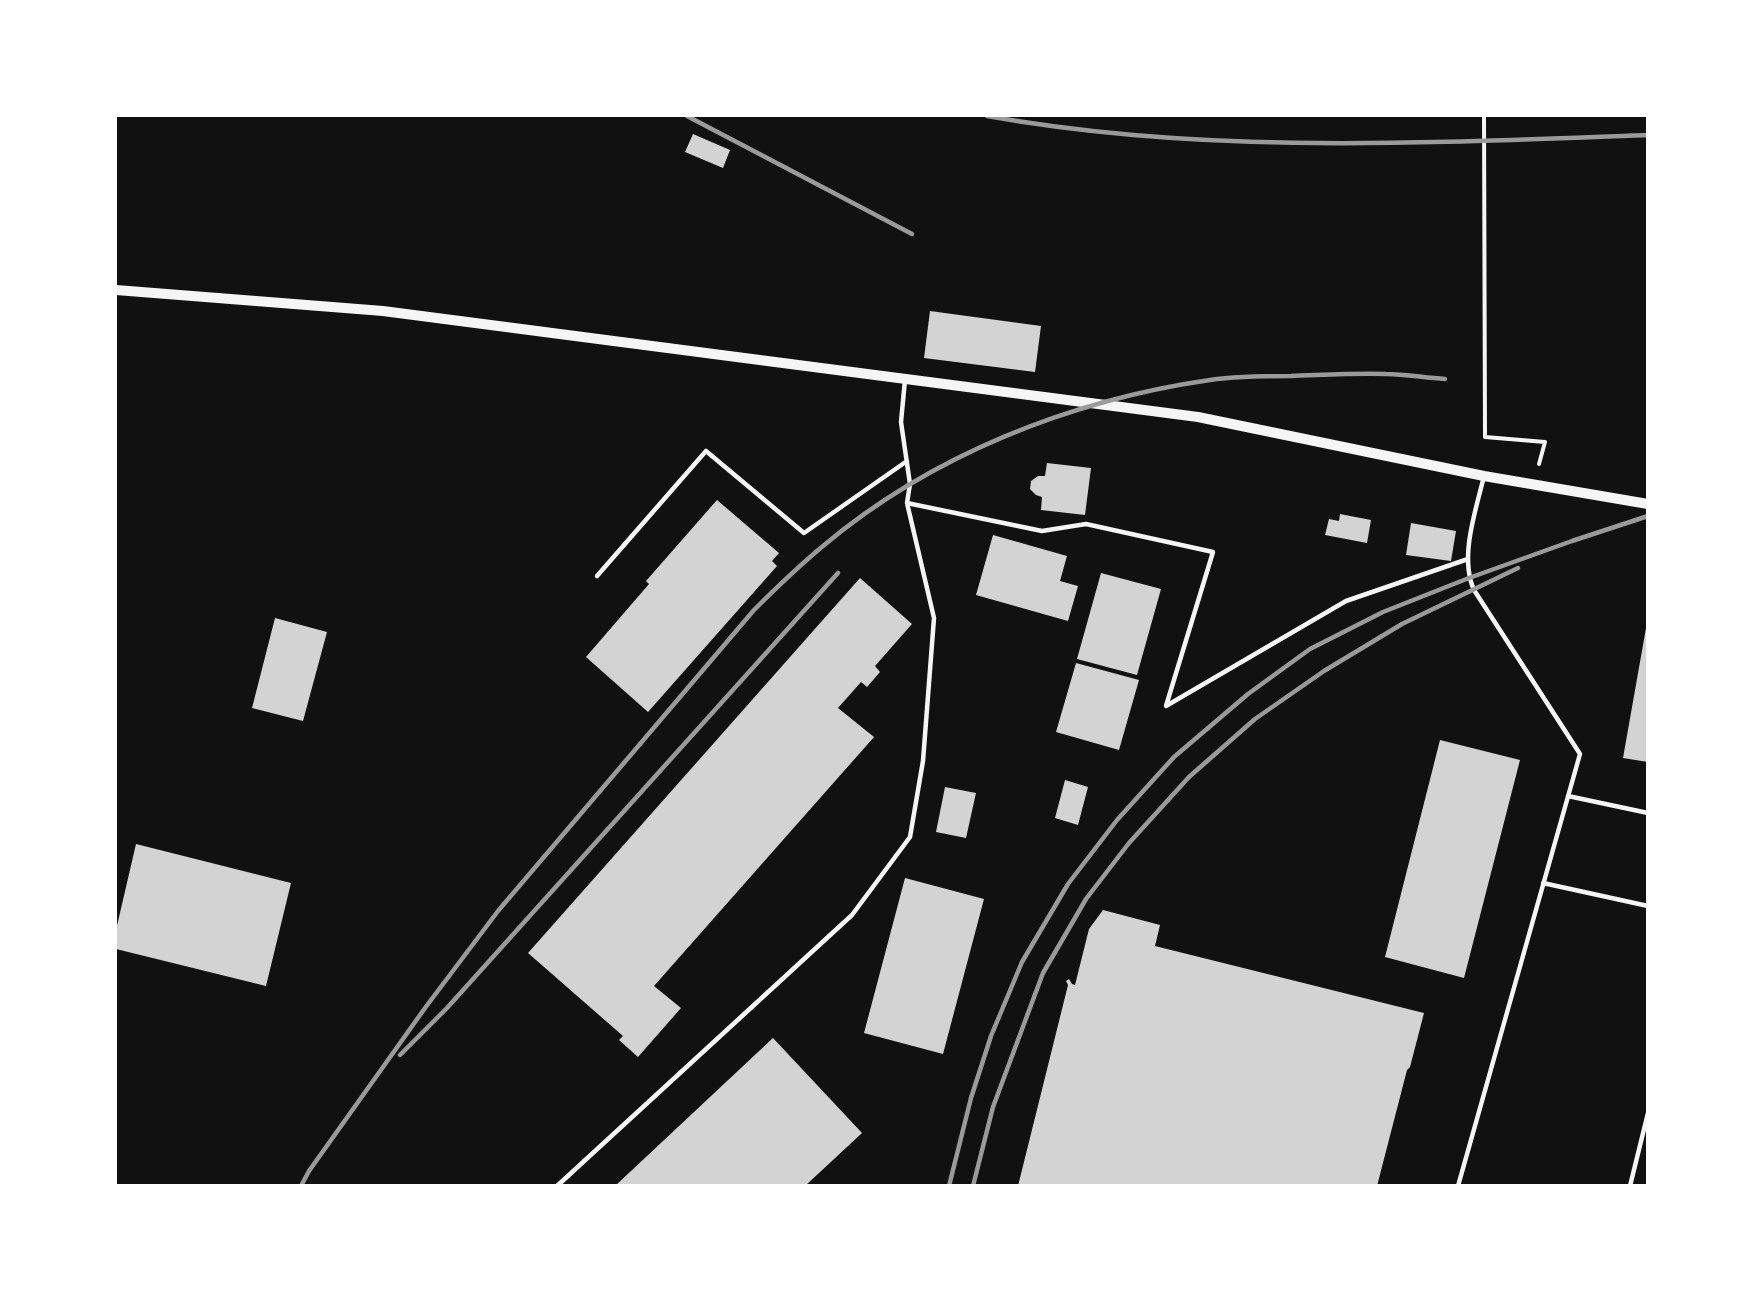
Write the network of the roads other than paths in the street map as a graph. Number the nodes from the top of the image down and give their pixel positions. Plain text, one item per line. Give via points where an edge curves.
1 (116, 290) edge
2 (905, 380) junction
3 (907, 461) junction
4 (1484, 476) junction
5 (907, 502) junction
6 (1647, 504) edge
7 (1468, 559) junction
8 (597, 576) dead end
9 (1568, 796) junction
10 (1647, 813) edge
11 (1543, 883) junction
12 (1647, 906) edge
13 (1647, 1113) edge
14 (557, 1185) edge
15 (1458, 1185) edge
16 (1630, 1185) edge

1 - 2 street via 383,311
2 - 3 lane via 901,422
2 - 4 street via 1198,417
3 - 5 lane
3 - 8 lane via 804,532 706,451
4 - 6 street
4 - 7 lane
5 - 7 lane via 1042,531 1086,524 1213,552 1166,706 1346,601
5 - 14 lane via 934,618 923,761 910,837 852,915
7 - 9 lane via 1468,578 1474,590 1580,754
9 - 10 lane
9 - 11 lane
11 - 12 lane
11 - 15 lane
13 - 16 lane

